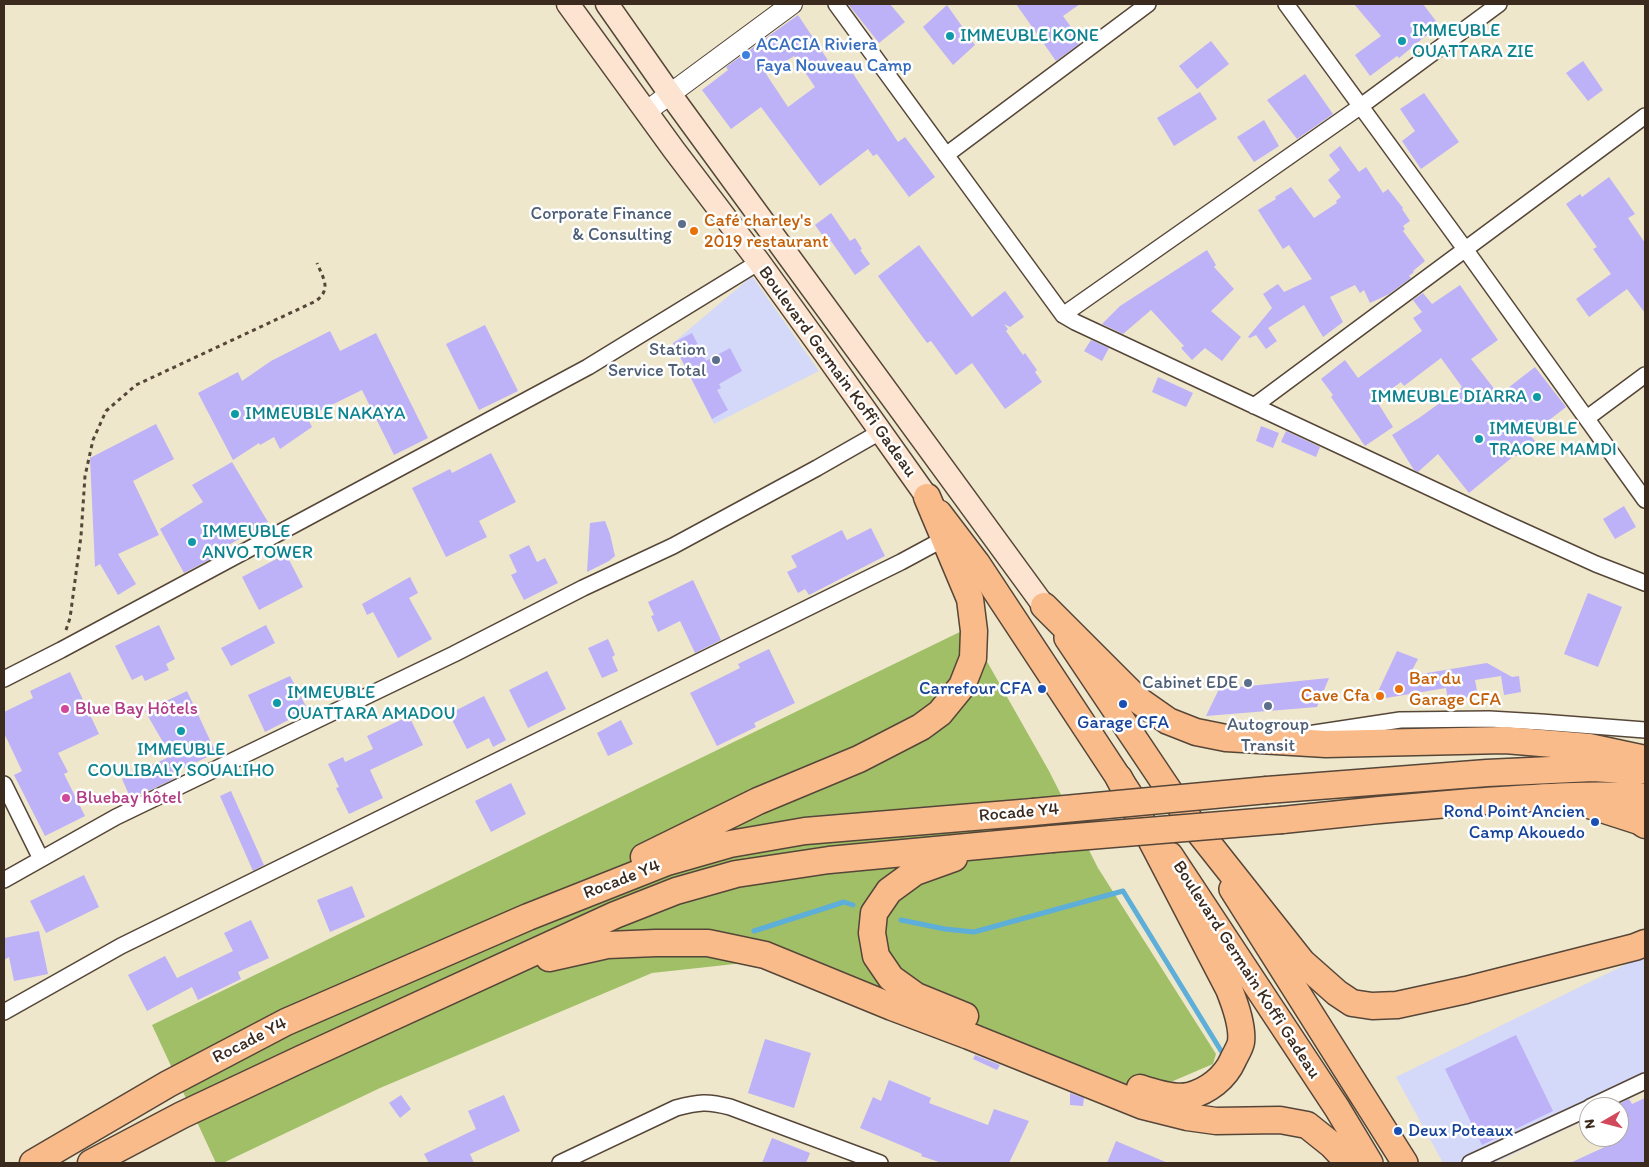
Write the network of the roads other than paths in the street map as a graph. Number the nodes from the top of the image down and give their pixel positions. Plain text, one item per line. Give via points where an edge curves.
1 (568, 4) edge
2 (606, 4) edge
3 (792, 4) edge
4 (836, 4) edge
5 (1148, 4) edge
6 (1286, 4) edge
7 (1499, 4) edge
8 (670, 94) junction
9 (1361, 106) junction
10 (647, 111) junction
11 (1645, 116) edge
12 (946, 155) junction
13 (1466, 249) junction
14 (759, 262) junction
15 (1063, 315) junction
16 (1645, 375) edge
17 (1254, 406) junction
18 (1587, 418) junction
19 (880, 432) junction
20 (927, 497) joint
21 (1645, 500) edge
22 (949, 536) junction
23 (1645, 583) edge
24 (1044, 606) junction
25 (4, 679) edge
26 (1645, 730) edge
27 (1265, 740) junction
28 (1645, 759) edge
29 (1645, 771) edge
30 (1119, 778) junction
31 (4, 784) edge
32 (1538, 797) junction
33 (1645, 797) edge
34 (1184, 813) junction
35 (1645, 825) edge
36 (1005, 843) junction
37 (40, 859) junction
38 (4, 880) edge
39 (528, 917) junction
40 (1645, 943) edge
41 (467, 984) junction
42 (4, 1012) edge
43 (1645, 1081) edge
44 (1611, 1097) edge
45 (1579, 1112) edge
46 (33, 1163) edge
47 (91, 1163) edge
48 (560, 1163) edge
49 (880, 1163) edge
50 (1349, 1163) edge
51 (1370, 1163) edge
52 (1406, 1163) edge
53 (1470, 1163) edge

1 - 10 main road, Boulevard Germain Koffi Gadeau
2 - 8 main road, Boulevard Germain Koffi Gadeau
3 - 8 street
4 - 12 street
5 - 12 street
6 - 9 street
7 - 9 street
8 - 10 street
8 - 24 main road, Boulevard Germain Koffi Gadeau
9 - 13 street
9 - 15 street
10 - 14 main road, Boulevard Germain Koffi Gadeau
11 - 13 street
12 - 15 street
13 - 17 street
13 - 18 street
14 - 19 main road, Boulevard Germain Koffi Gadeau
14 - 25 street via 588,367
15 - 17 street
16 - 18 street
17 - 23 street via 1501,521
18 - 21 street
19 - 20 main road, Boulevard Germain Koffi Gadeau
19 - 37 street via 673,546 116,817
20 - 22 highway
22 - 30 main road, Boulevard Germain Koffi Gadeau via 978,563
22 - 39 highway via 970,599 973,658 962,686 940,713 921,727 859,759 758,801
22 - 42 street via 121,946
24 - 27 highway via 1138,700 1168,721 1196,732 1226,738
24 - 34 main road, Boulevard Germain Koffi Gadeau
26 - 27 street via 1489,719 1400,720
27 - 28 highway via 1326,744 1505,740 1589,747
29 - 39 highway, Rocade Y4, bridge via 1593,768 1497,773 805,831 730,844 667,862
30 - 36 highway via 1229,989 1238,1013 1241,1042 1229,1067 1216,1083 1188,1096 1156,1094 916,996 891,978 876,956 872,934 874,913 889,891 915,872
30 - 51 main road, Boulevard Germain Koffi Gadeau
31 - 37 street
32 - 33 highway via 1606,794
32 - 35 highway via 1588,804
32 - 36 highway, Rocade Y4, bridge
34 - 40 highway via 1302,962 1337,994 1352,1003 1397,1005
34 - 52 main road, Boulevard Germain Koffi Gadeau
36 - 41 highway, Rocade Y4 via 829,860 736,874 676,891 615,915
37 - 38 street
39 - 46 highway, Rocade Y4 via 286,1022 168,1084
41 - 47 highway, Rocade Y4 via 182,1115
41 - 50 highway via 541,959 608,945 708,943 765,955 1143,1106 1187,1117 1307,1124
43 - 44 street
45 - 53 street
48 - 49 street via 676,1108 710,1102

